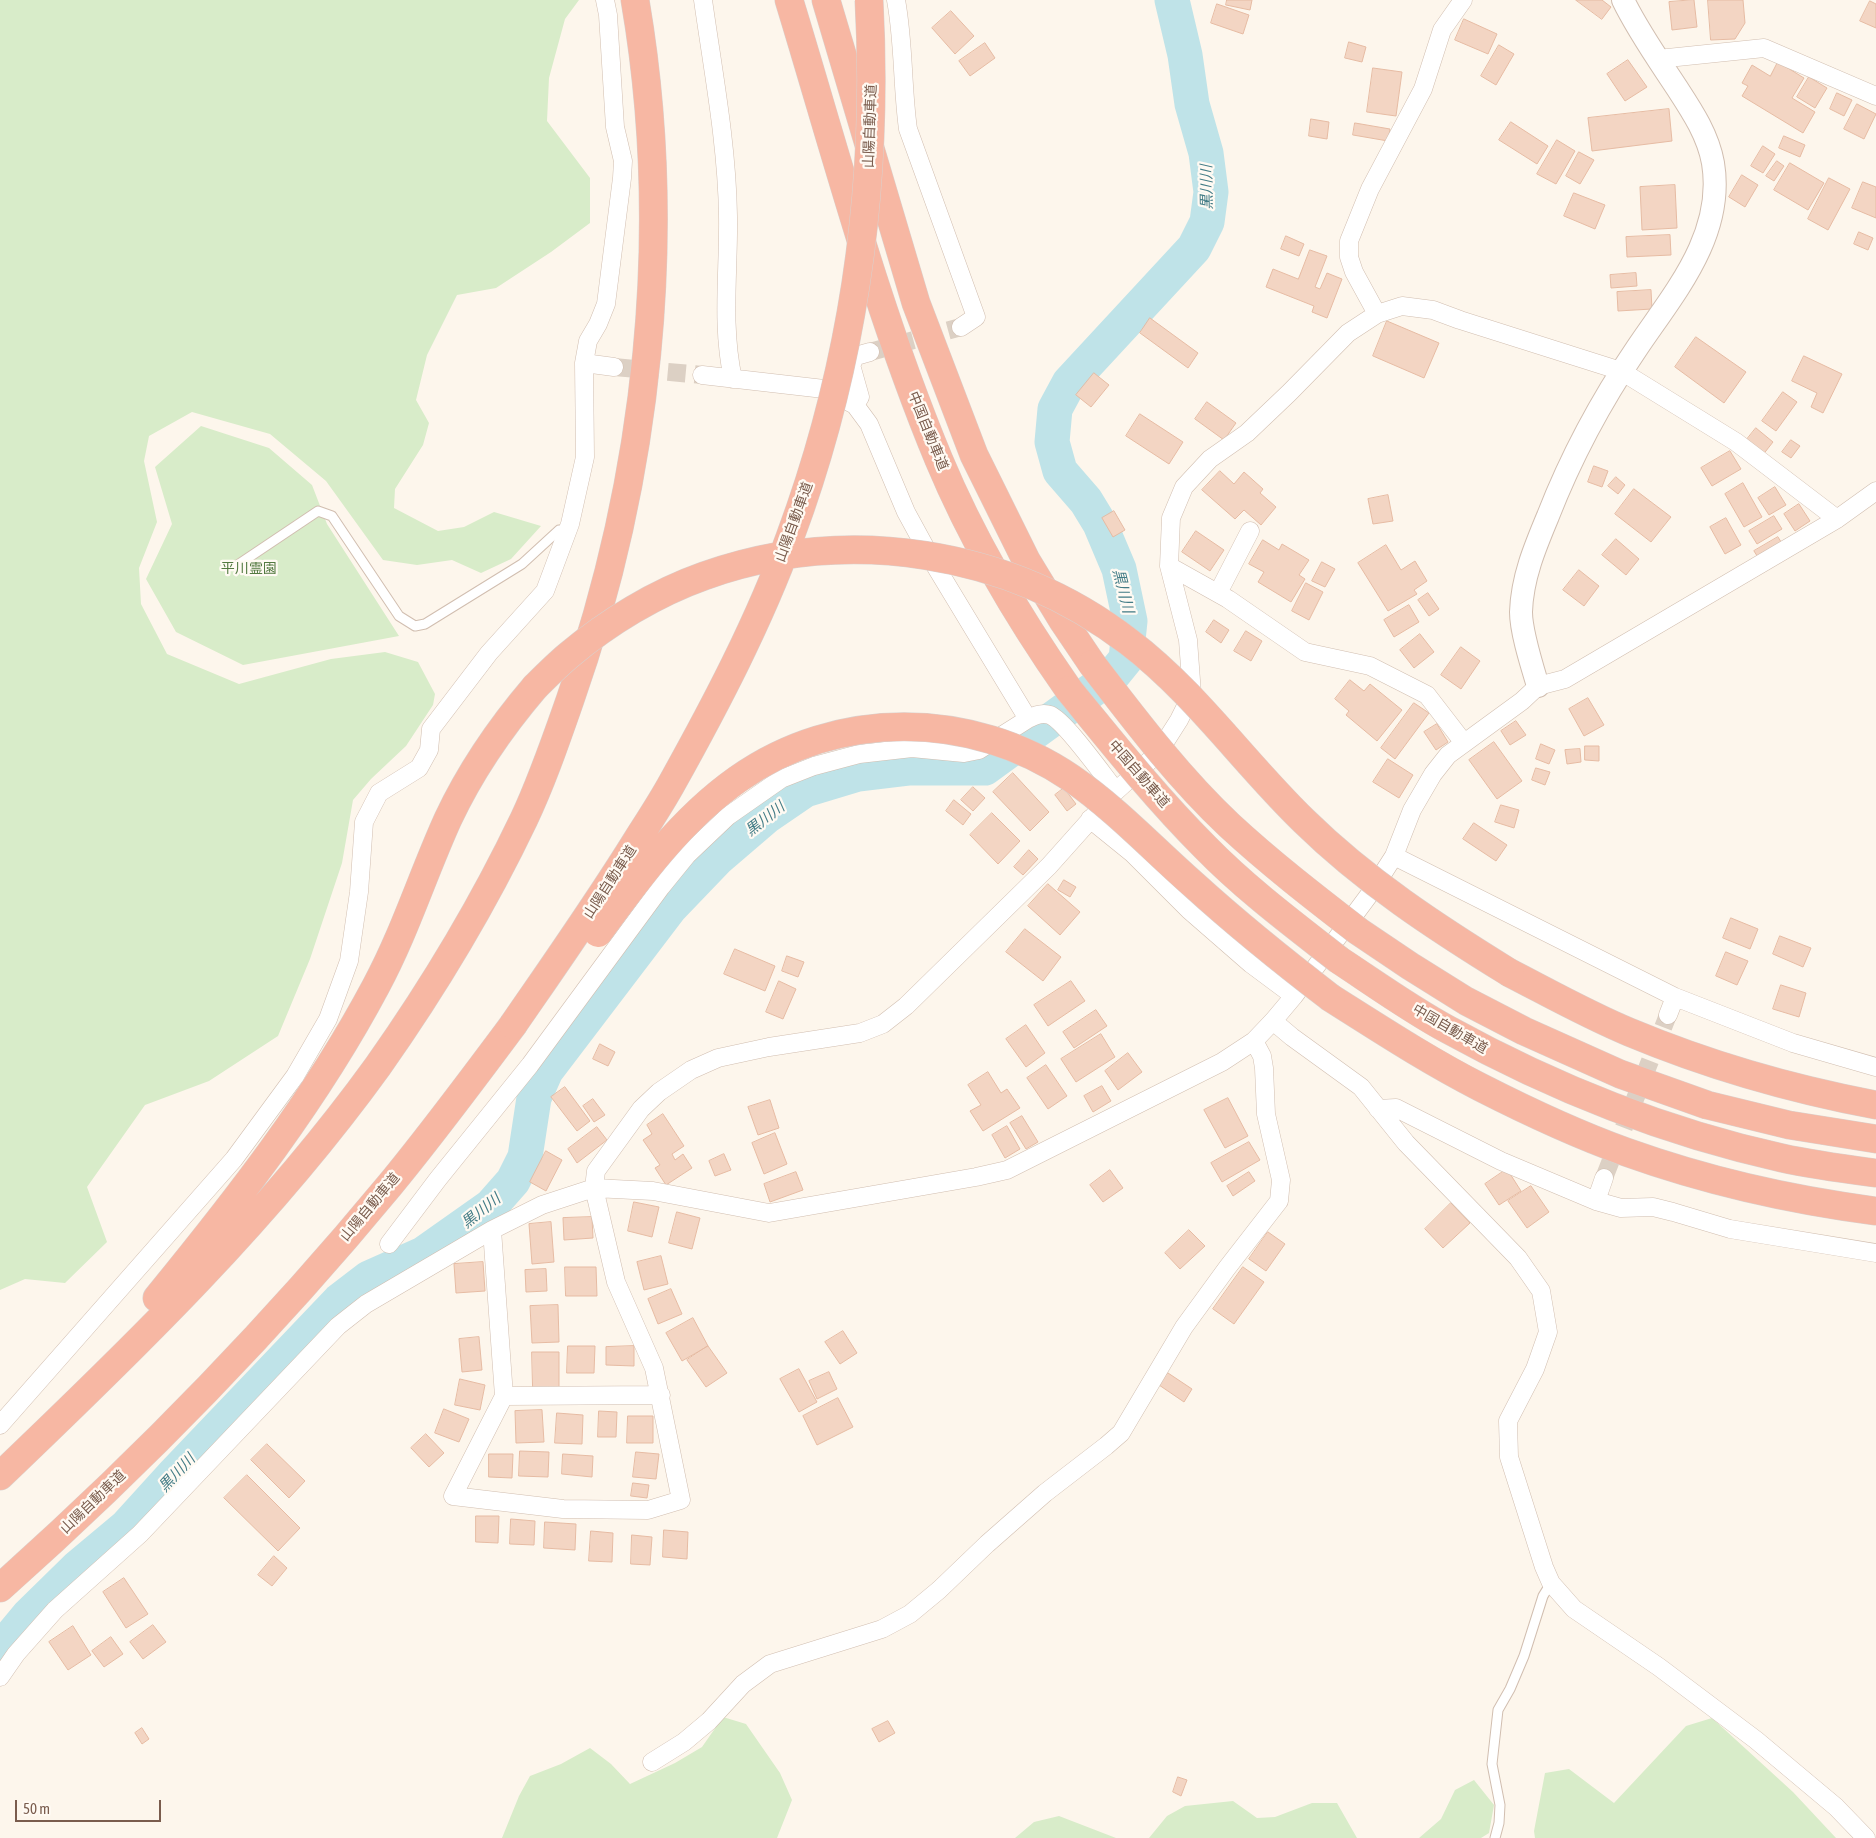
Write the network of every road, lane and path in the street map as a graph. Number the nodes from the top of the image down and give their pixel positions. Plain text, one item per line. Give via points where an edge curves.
1 (605, 0) edge
2 (635, 0) edge
3 (703, 0) edge
4 (789, 0) edge
5 (826, 0) edge
6 (868, 0) edge
7 (896, 0) edge
8 (1463, 0) edge
9 (1623, 0) edge
10 (1658, 59) junction
11 (1876, 96) edge
12 (1377, 314) junction
13 (961, 326) tunnel mouth
14 (870, 352) tunnel mouth
15 (584, 363) junction
16 (614, 367) tunnel mouth
17 (1621, 371) junction
18 (702, 375) tunnel mouth
19 (733, 379) junction
20 (856, 405) junction
21 (1876, 491) edge
22 (1838, 520) junction
23 (567, 531) junction
24 (1250, 531) dead end
25 (236, 566) dead end
26 (1169, 566) junction
27 (1218, 593) junction
28 (1538, 686) junction
29 (1028, 719) junction
30 (1464, 742) junction
31 (1116, 791) junction
32 (1090, 820) junction
33 (1394, 856) junction
34 (1294, 996) junction
35 (1675, 997) junction
36 (1668, 1015) tunnel mouth
37 (1273, 1021) junction
38 (513, 1025) junction
39 (1254, 1041) junction
40 (1876, 1068) edge
41 (1876, 1105) edge
42 (1378, 1109) junction
43 (1876, 1139) edge
44 (1876, 1173) edge
45 (1604, 1178) tunnel mouth
46 (594, 1188) junction
47 (1596, 1201) junction
48 (1876, 1211) edge
49 (492, 1230) junction
50 (389, 1244) dead end
51 (1876, 1253) edge
52 (661, 1395) junction
53 (504, 1396) junction
54 (0, 1425) edge
55 (0, 1472) edge
56 (0, 1476) edge
57 (1551, 1583) junction
58 (0, 1588) edge
59 (0, 1677) edge
60 (652, 1762) dead end
61 (1495, 1838) edge
62 (1866, 1838) edge

1 - 15 street via 622,178 606,304 588,341
2 - 56 highway via 649,117 652,182 648,348 639,422 606,582 588,649 555,745 526,815 454,949 378,1065 304,1162 161,1318
3 - 19 street via 723,145 728,214 727,335
4 - 44 highway, 中国自動車道, bridge via 877,291 939,461 973,532 1041,650 1069,690 1158,797 1256,894 1339,960 1446,1029 1518,1066 1613,1107 1697,1136 1782,1158
5 - 43 highway, bridge via 916,303 974,455 1026,560 1063,621 1092,664 1186,782 1283,873 1358,931 1466,1001 1620,1074 1707,1105 1789,1125
6 - 38 highway, 山陽自動車道, bridge via 872,57 871,125 859,265 827,417 790,537 737,659 671,785 599,902
7 - 13 street via 908,129 976,316
8 - 12 street via 1442,30 1423,89 1370,189 1349,241 1349,258
9 - 10 street
10 - 11 street via 1764,48
10 - 17 street via 1705,135 1713,163 1714,191 1710,222 1692,268
12 - 17 street via 1402,306 1433,310
12 - 26 street via 1348,333 1261,420 1210,459 1184,487 1171,518
14 - 20 street via 856,356 851,365 860,397
15 - 16 street
15 - 23 street via 586,457
17 - 22 street via 1736,442
17 - 28 street via 1563,479 1525,577 1521,613
18 - 19 street
19 - 20 street via 824,389
20 - 29 street via 869,424 906,512 936,567
21 - 22 street
22 - 28 street via 1565,679
23 - 25 lane via 559,530 522,564 425,624 415,626 399,616 332,516 325,513 318,511 312,514
23 - 54 street via 546,591 489,653 436,723 431,730 429,750 419,768 379,793 364,822 359,892 349,961 328,1019 296,1076 234,1159
24 - 27 street
26 - 27 street
26 - 31 street via 1188,640 1192,694 1158,753
27 - 30 street via 1305,652 1370,666 1427,695
28 - 30 street
29 - 31 street via 1038,714 1049,715 1063,725
29 - 50 street via 979,750 964,753 912,748 859,754 814,766 781,779 728,816 687,855 661,887 530,1065
30 - 33 street via 1448,754 1433,774 1412,810
31 - 32 street
32 - 34 street via 1132,853 1189,910 1251,964
32 - 46 street via 1035,880 906,1006 883,1024 860,1033 718,1058 691,1070 641,1109 596,1172
33 - 34 street
33 - 35 street
34 - 37 street
35 - 36 street
35 - 40 street via 1793,1043
37 - 39 street
37 - 42 street via 1360,1087
38 - 48 highway, bridge via 564,981 673,838 703,807 738,779 774,757 812,741 850,731 892,726 935,728 975,735 1012,748 1069,777 1144,837 1234,920 1331,998 1480,1087 1625,1152 1697,1175 1765,1192
38 - 58 highway, 山陽自動車道 via 452,1107 304,1284 220,1376 47,1547
39 - 46 street via 1222,1062 1007,1170 769,1213 653,1191
39 - 60 street via 1264,1068 1266,1114 1281,1180 1279,1201 1184,1327 1121,1432 1045,1493 910,1614 882,1629 770,1664 743,1684 709,1721 684,1742
41 - 55 highway, bridge via 1787,1085 1681,1053 1576,1008 1510,973 1387,892 1345,858 1304,822 1176,683 1129,642 1079,609 1028,583 975,565 925,554 868,549 816,551 751,562 703,577 652,600 607,627 569,655 504,723 476,766 448,819 377,984 349,1036 283,1137 157,1299
42 - 47 street via 1396,1108 1501,1161
42 - 57 street via 1406,1143 1518,1258 1541,1291 1548,1332 1535,1369 1508,1421 1509,1457
45 - 47 street
46 - 49 street via 542,1204
46 - 52 street via 616,1282 654,1368
47 - 51 street via 1620,1208 1653,1207 1730,1229
49 - 53 street
49 - 59 street via 366,1304 338,1326 140,1534 55,1610
52 - 53 street
52 - 53 street via 681,1500 648,1510 563,1509 453,1496
57 - 61 lane via 1524,1656 1498,1710 1492,1764 1500,1805
57 - 62 street via 1574,1609 1659,1667 1756,1740 1836,1807

